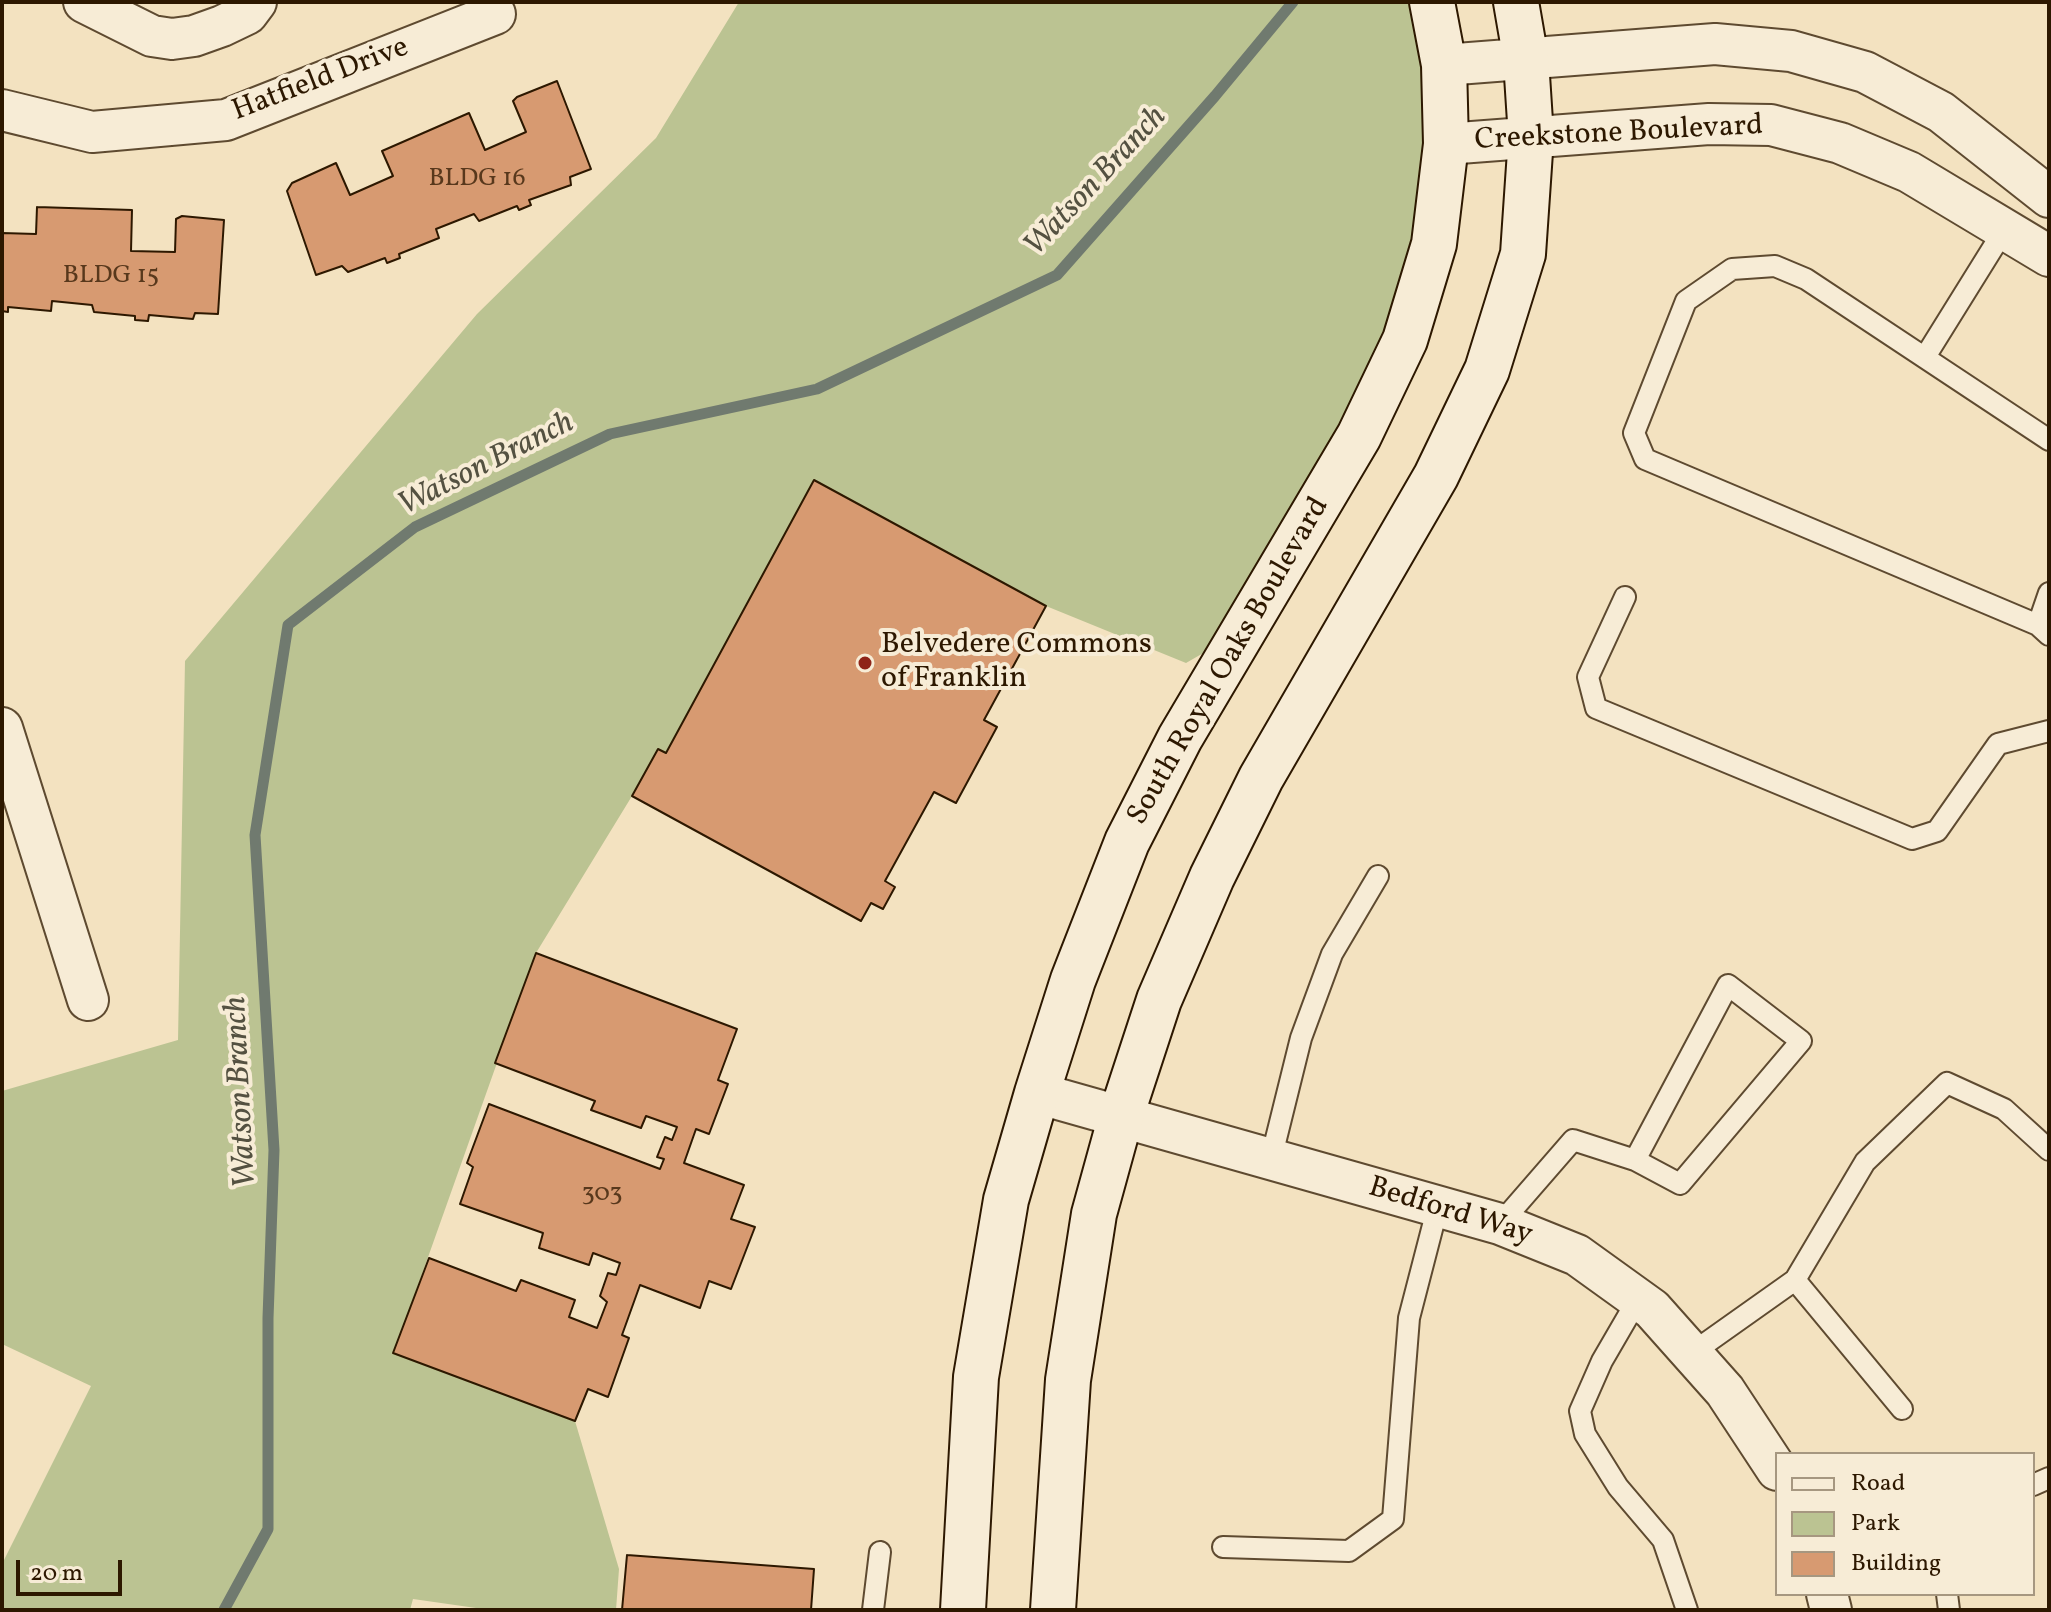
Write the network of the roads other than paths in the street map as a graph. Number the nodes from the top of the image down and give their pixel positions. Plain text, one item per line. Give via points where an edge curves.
1 (84, 2) edge
2 (256, 2) edge
3 (1432, 2) edge
4 (1516, 2) edge
5 (495, 14) dead end
6 (1526, 60) junction
7 (1444, 65) junction
8 (2, 110) edge
9 (1531, 137) junction
10 (1446, 144) junction
11 (2049, 197) edge
12 (2004, 230) junction
13 (2049, 256) edge
14 (1925, 357) junction
15 (2049, 440) edge
16 (2049, 593) edge
17 (1625, 597) dead end
18 (2044, 630) edge
19 (2, 728) edge
20 (2049, 731) edge
21 (1378, 876) dead end
22 (88, 1000) dead end
23 (1037, 1093) junction
24 (1121, 1116) junction
25 (2049, 1150) edge
26 (1271, 1159) junction
27 (1635, 1160) junction
28 (1438, 1206) junction
29 (1500, 1224) junction
30 (1795, 1280) junction
31 (1638, 1299) junction
32 (1692, 1353) junction
33 (1902, 1409) dead end
34 (1775, 1467) edge
35 (1223, 1547) dead end
36 (880, 1552) dead end
37 (873, 1610) edge
38 (963, 1610) edge
39 (1053, 1610) edge
40 (1687, 1610) edge

1 - 2 street via 152,36 172,39 222,26 247,14
3 - 7 main road, South Royal Oaks Boulevard
4 - 6 main road
5 - 8 street, Hatfield Drive via 226,120 92,132
6 - 7 street
6 - 9 main road
6 - 11 street via 1715,44 1791,51 1865,72 1941,112
7 - 10 main road, South Royal Oaks Boulevard
9 - 10 street, Creekstone Boulevard
9 - 12 street, Creekstone Boulevard via 1709,124 1771,125 1840,143 1909,172
9 - 24 main road via 1523,254 1487,370 1436,476 1261,778 1212,877 1159,1000
10 - 23 main road, South Royal Oaks Boulevard via 1434,244 1405,340 1359,436 1180,738 1127,842 1073,980
12 - 13 street, Creekstone Boulevard
12 - 14 lane
14 - 15 lane
14 - 18 lane via 1806,279 1775,266 1732,269 1686,301 1634,433 1645,459
16 - 18 lane
17 - 20 lane via 1588,677 1596,708 1912,839 1937,831 1998,744
19 - 22 street
21 - 26 lane via 1332,954 1301,1038
23 - 24 street, Bedford Way
23 - 38 main road, South Royal Oaks Boulevard via 1006,1200 976,1377
24 - 26 street, Bedford Way
24 - 39 main road via 1094,1214 1068,1380
25 - 30 lane via 2004,1109 1947,1083 1865,1162
26 - 28 street, Bedford Way
27 - 27 lane via 1728,985 1801,1041 1680,1184
27 - 29 lane via 1573,1140
28 - 29 street, Bedford Way
28 - 35 lane via 1409,1318 1393,1519 1349,1551
29 - 31 street, Bedford Way via 1577,1255
30 - 32 lane
30 - 33 lane
31 - 32 street, Bedford Way
31 - 40 lane via 1580,1411 1585,1434 1618,1487 1663,1540
32 - 34 street, Bedford Way via 1725,1391
36 - 37 lane

